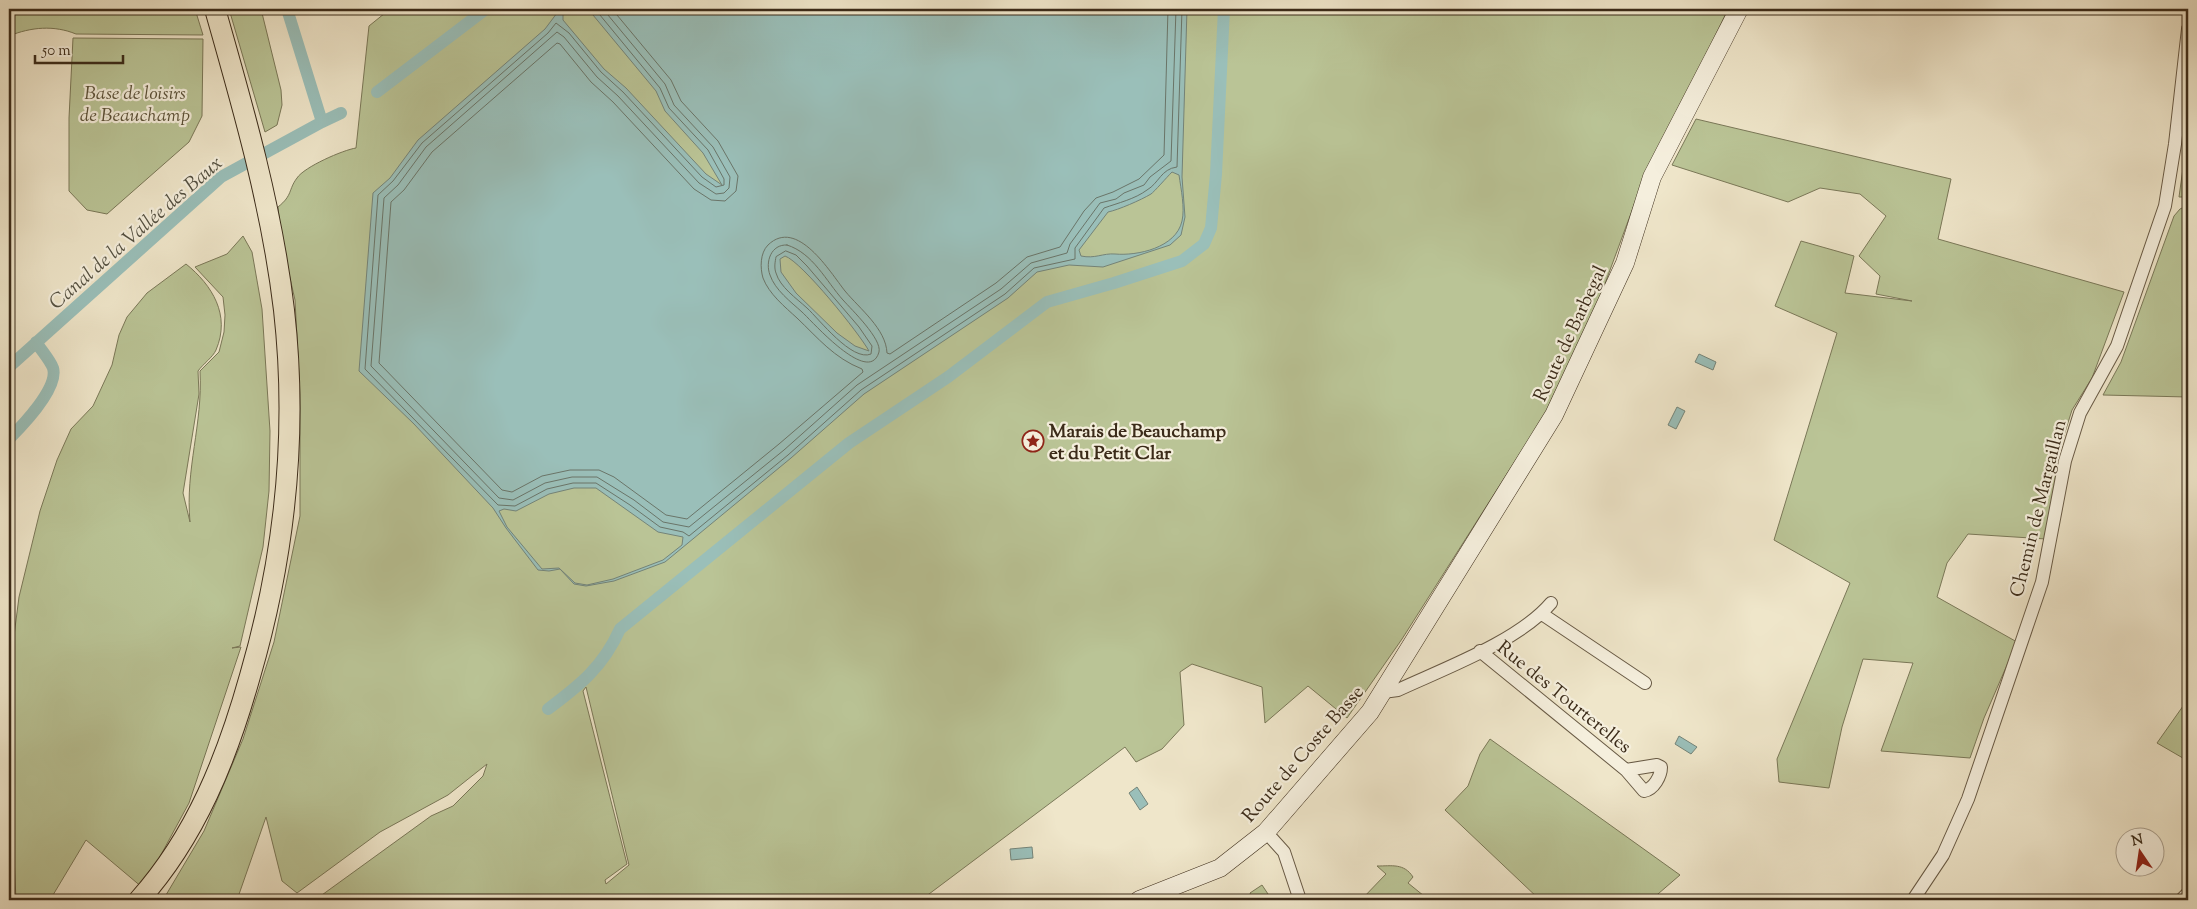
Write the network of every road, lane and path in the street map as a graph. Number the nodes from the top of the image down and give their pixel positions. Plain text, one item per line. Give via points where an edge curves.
1 (215, 9) edge
2 (1739, 9) edge
3 (2188, 29) edge
4 (2185, 79) edge
5 (1551, 603) dead end
6 (1542, 614) junction
7 (1480, 651) junction
8 (1402, 657) joint
9 (1646, 683) dead end
10 (1383, 692) junction
11 (1626, 770) dead end
12 (1266, 832) junction
13 (160, 877) junction
14 (2188, 892) edge
15 (139, 900) edge
16 (148, 900) edge
17 (1139, 900) edge
18 (1300, 900) edge
19 (1913, 900) edge
20 (2181, 900) edge

1 - 13 main road via 267,211 284,309 290,397 288,474 278,564 264,630 234,732 202,808
2 - 8 street, Route de Barbegal via 1652,177 1625,263 1554,415
3 - 4 street, Chemin de Margaillan
4 - 19 street, Chemin de Margaillan via 2166,206 2117,346 2080,413 2065,461 2042,582 1968,798 1943,855
5 - 6 street
6 - 7 street via 1519,631
6 - 9 street
7 - 10 street via 1398,690
7 - 11 street, Rue des Tourterelles
8 - 10 street, Route de Coste Basse
10 - 12 street, Route de Coste Basse via 1359,726
12 - 17 street, Route de Coste Basse via 1220,868
12 - 18 street via 1284,852
13 - 15 main road
13 - 16 main road
14 - 20 street

